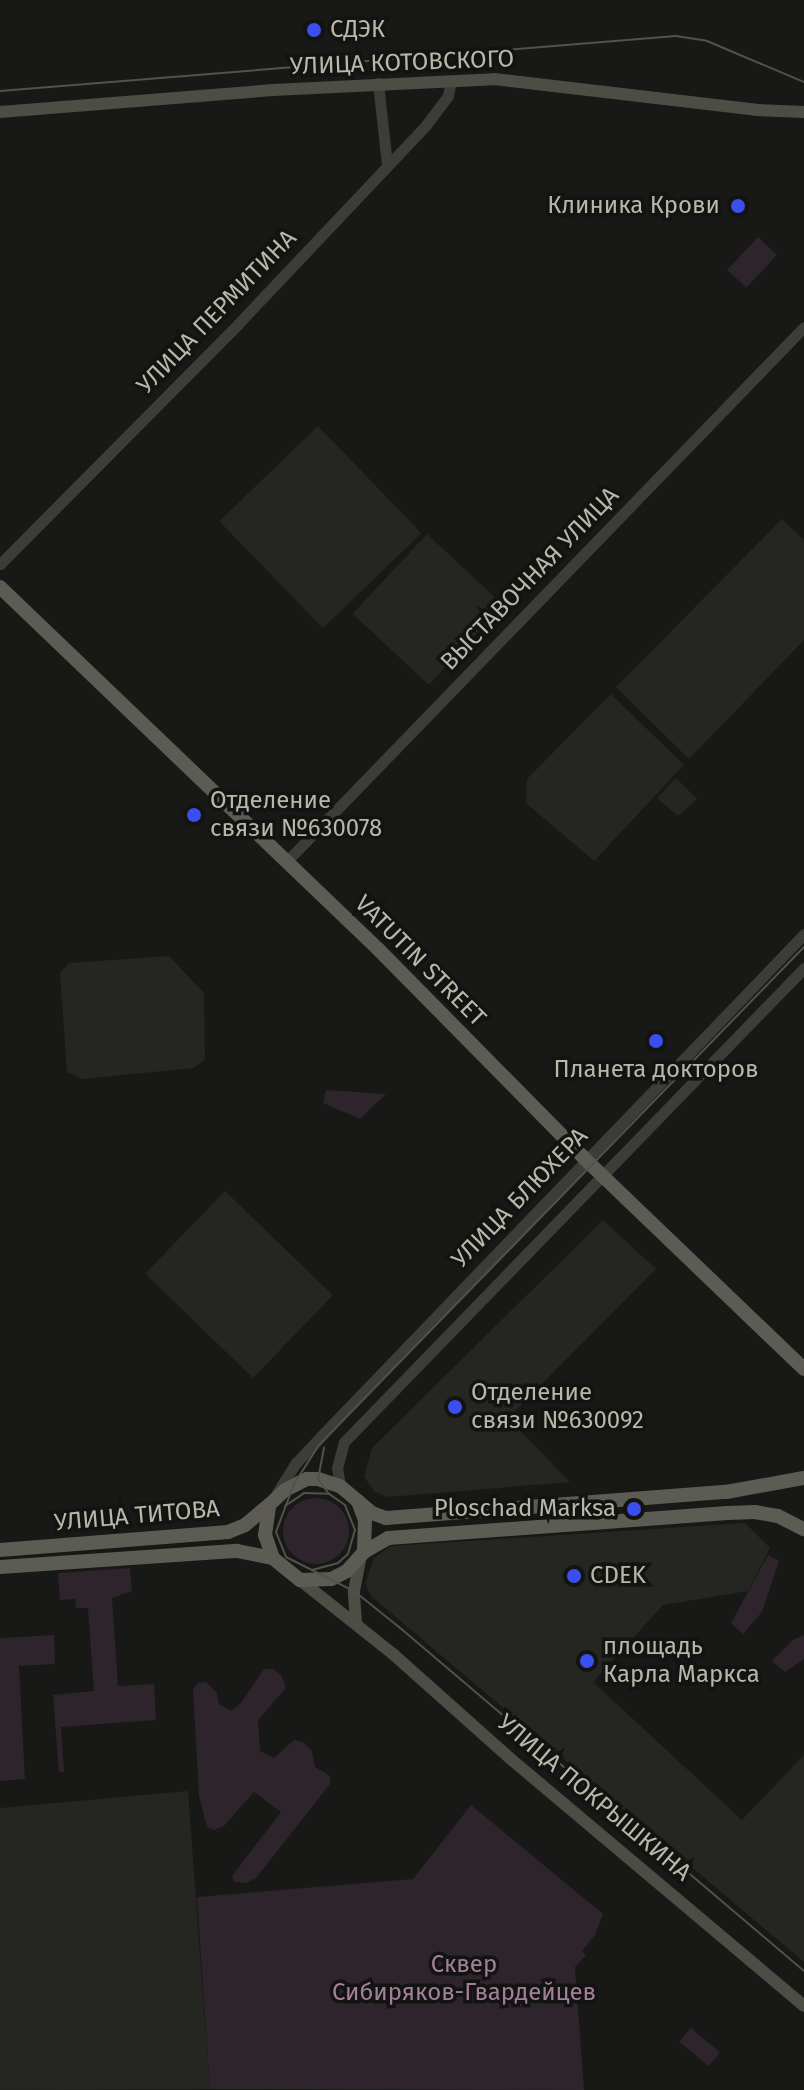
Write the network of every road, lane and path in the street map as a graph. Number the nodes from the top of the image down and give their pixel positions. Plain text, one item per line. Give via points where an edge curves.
1 (451, 80) junction
2 (378, 83) junction
3 (0, 112) edge
4 (804, 112) edge
5 (387, 164) junction
6 (804, 327) edge
7 (0, 564) edge
8 (0, 587) edge
9 (287, 861) junction
10 (804, 934) edge
11 (804, 968) edge
12 (586, 1160) junction
13 (603, 1175) junction
14 (804, 1369) edge
15 (804, 1478) edge
16 (340, 1486) junction
17 (272, 1501) junction
18 (358, 1501) junction
19 (804, 1529) edge
20 (0, 1550) edge
21 (362, 1557) junction
22 (273, 1558) junction
23 (0, 1567) edge
24 (300, 1580) junction
25 (356, 1623) junction
26 (804, 2006) edge

1 - 2 main road, УЛИЦА КОТОВСКОГО
1 - 4 main road, УЛИЦА КОТОВСКОГО via 525,80
1 - 5 street, УЛИЦА ПЕРМИТИНА via 448,96 426,125
2 - 3 main road, УЛИЦА КОТОВСКОГО
2 - 5 street
5 - 7 street, УЛИЦА ПЕРМИТИНА via 238,324
6 - 9 street, ВЫСТАВОЧНАЯ УЛИЦА
8 - 9 main road, VATUTIN STREET
9 - 12 main road, VATUTIN STREET
10 - 12 street, УЛИЦА БЛЮХЕРА
11 - 13 street, УЛИЦА БЛЮХЕРА
12 - 13 main road, VATUTIN STREET
12 - 17 street, УЛИЦА БЛЮХЕРА via 296,1463
13 - 14 main road, VATUTIN STREET
13 - 16 street, УЛИЦА БЛЮХЕРА via 344,1442 337,1468
15 - 18 main road via 726,1492 386,1518
16 - 17 main road via 307,1479
16 - 18 main road
17 - 20 main road, УЛИЦА ТИТОВА via 245,1525 228,1532
17 - 22 main road via 265,1535
18 - 21 main road via 365,1520
19 - 21 main road via 778,1516 727,1513 388,1538
21 - 24 main road via 331,1579
21 - 25 main road via 354,1591
22 - 23 main road, УЛИЦА ТИТОВА via 237,1551
22 - 24 main road
24 - 25 main road, УЛИЦА ПОКРЫШКИНА
25 - 26 main road, УЛИЦА ПОКРЫШКИНА

